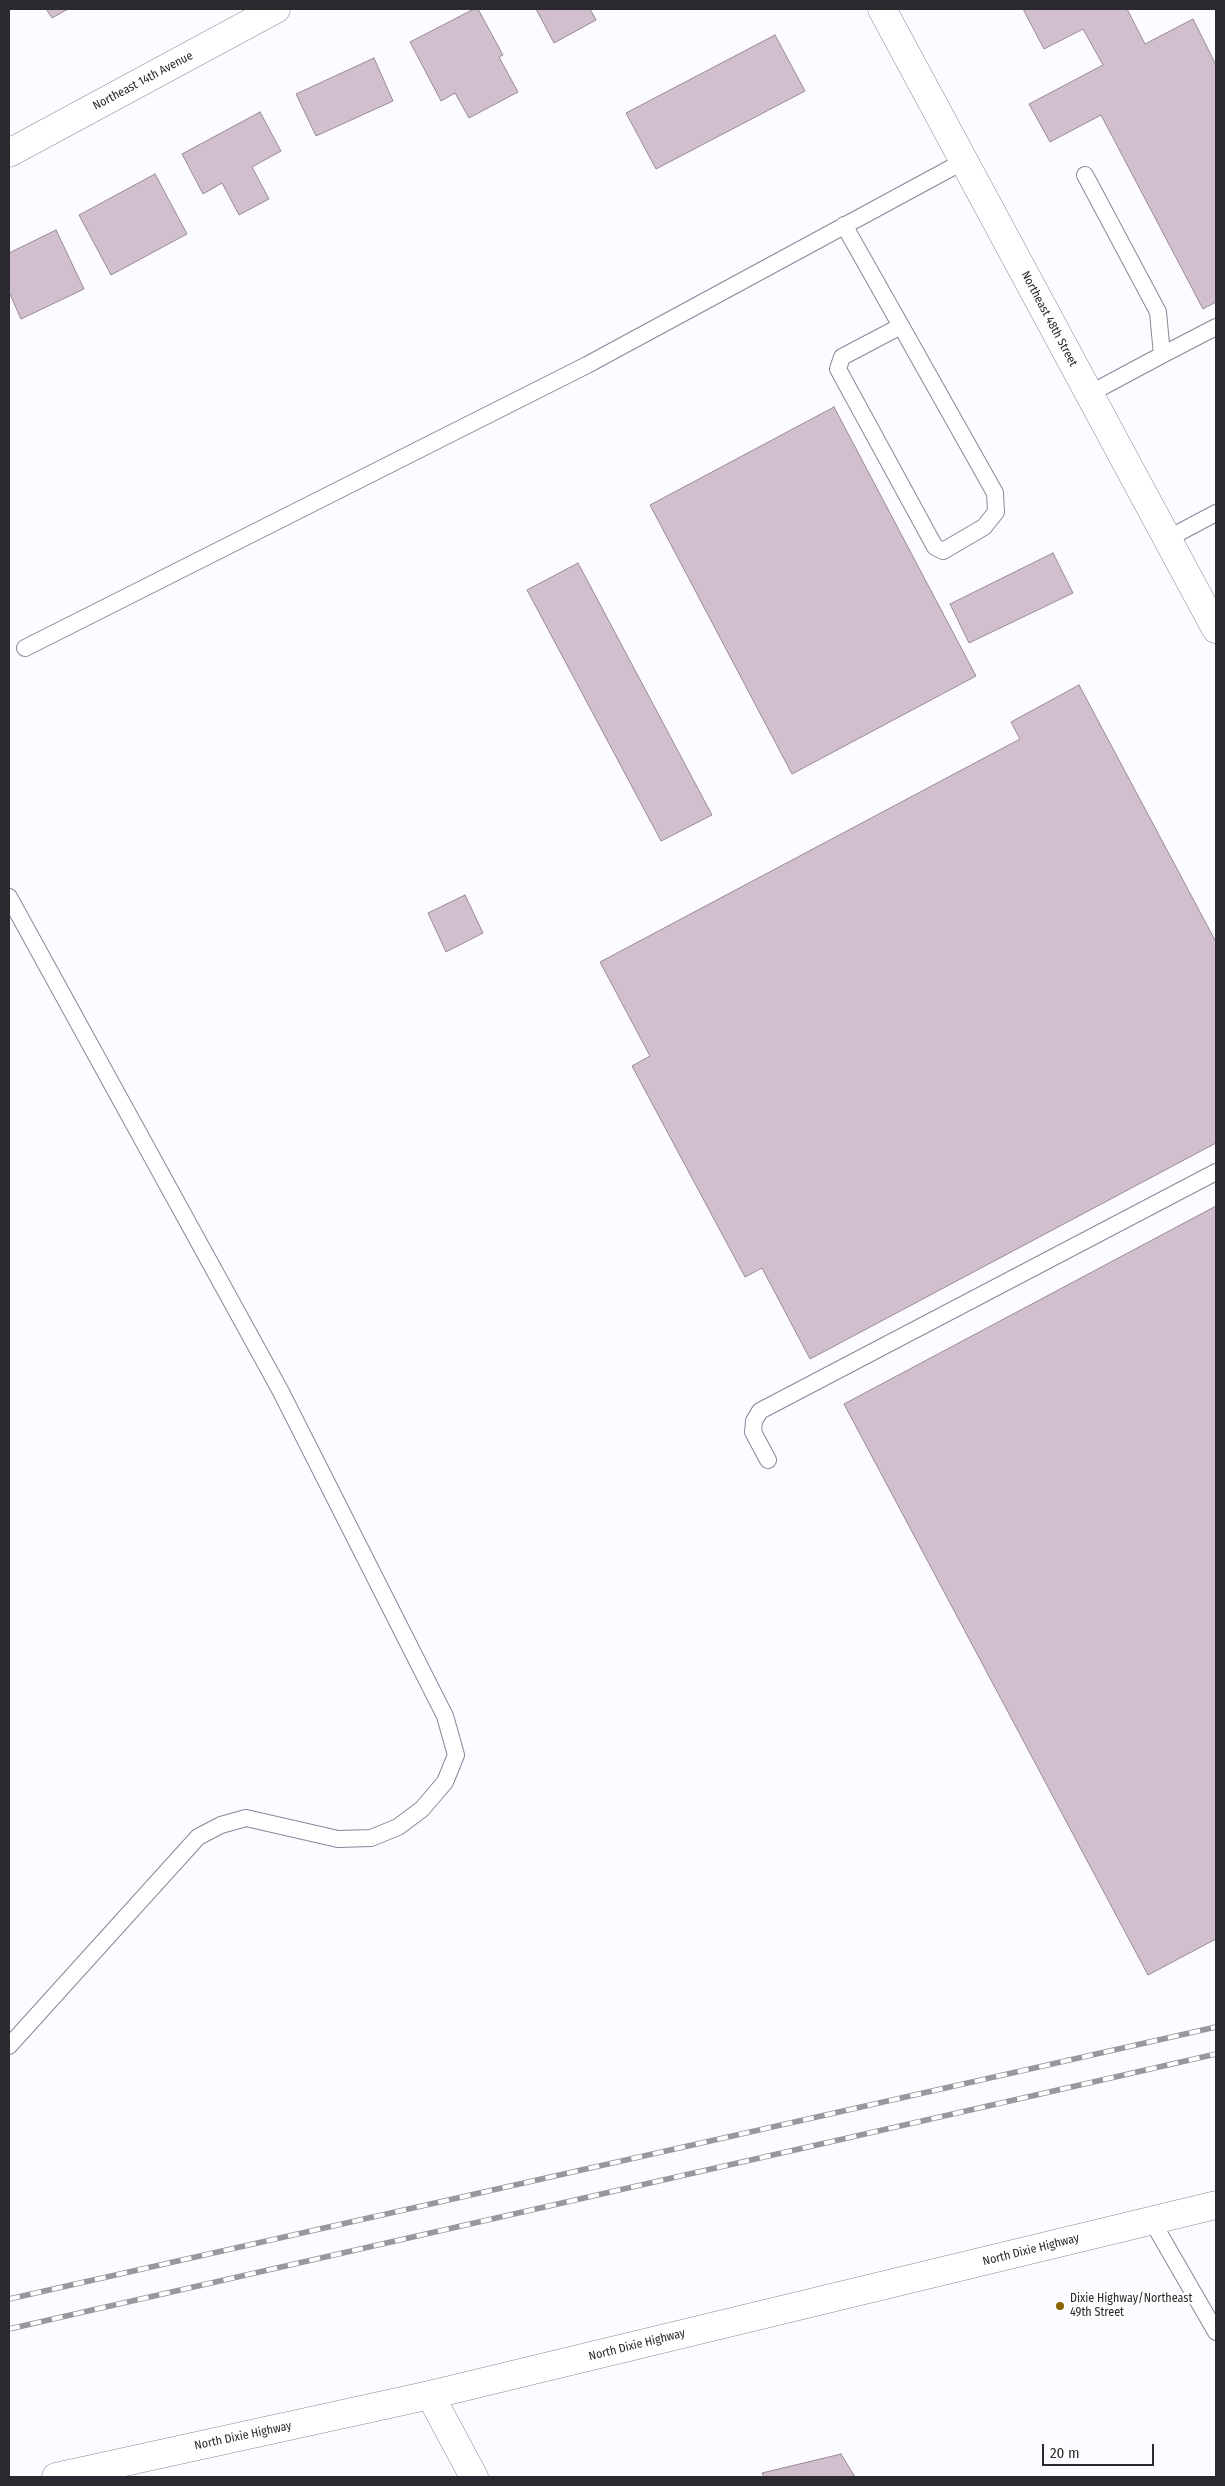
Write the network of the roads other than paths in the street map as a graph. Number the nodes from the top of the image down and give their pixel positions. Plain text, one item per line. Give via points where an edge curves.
1 (276, 9) edge
2 (882, 9) edge
3 (9, 153) edge
4 (964, 161) junction
5 (1085, 175) dead end
6 (844, 225) junction
7 (901, 326) junction
8 (1216, 327) edge
9 (1162, 355) junction
10 (1089, 394) junction
11 (1216, 513) edge
12 (1167, 539) junction
13 (1216, 629) edge
14 (25, 648) dead end
15 (9, 897) edge
16 (1216, 1172) edge
17 (768, 1460) dead end
18 (9, 2046) edge
19 (1216, 2205) edge
20 (1152, 2220) junction
21 (1216, 2332) edge
22 (430, 2394) junction
23 (56, 2477) edge
24 (474, 2477) edge

1 - 3 main road, Northeast 14th Avenue
2 - 4 main road, Northeast 48th Street
4 - 6 lane
4 - 10 main road, Northeast 48th Street
5 - 9 lane via 1158,312
6 - 7 lane
6 - 14 lane via 586,365
7 - 7 lane via 995,494 996,512 984,527 943,551 935,547 838,369 842,358
8 - 9 lane
9 - 10 lane
10 - 12 main road, Northeast 48th Street
11 - 12 lane
12 - 13 main road, Northeast 48th Street
15 - 18 lane via 280,1390 445,1716 456,1755 445,1782 422,1809 398,1827 371,1838 338,1838 246,1818 221,1825 198,1837
16 - 17 lane via 760,1411 754,1421 754,1432
19 - 20 main road, North Dixie Highway
20 - 21 lane
20 - 22 main road, North Dixie Highway
22 - 23 main road, North Dixie Highway
22 - 24 main road

